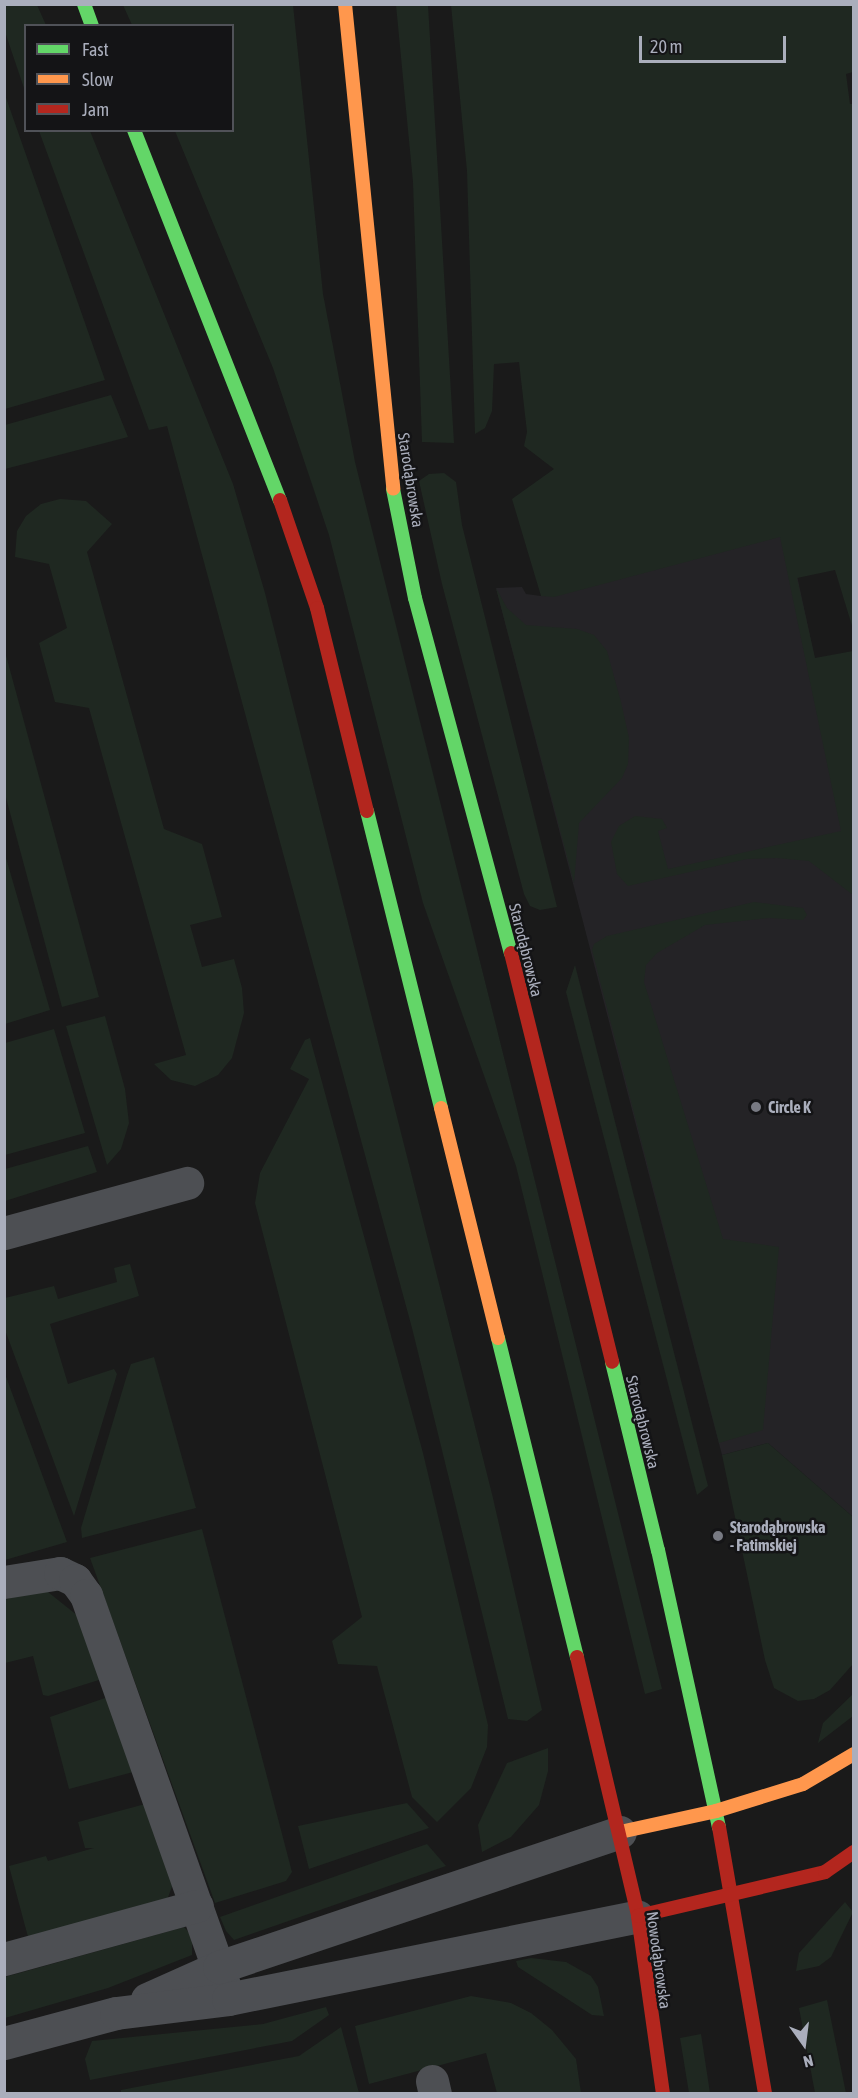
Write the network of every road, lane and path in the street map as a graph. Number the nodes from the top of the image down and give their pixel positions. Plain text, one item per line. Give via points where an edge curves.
1 (84, 4) edge
2 (345, 4) edge
3 (91, 24) edge
4 (135, 132) edge
5 (187, 1183) dead end
6 (4, 1233) edge
7 (4, 1582) edge
8 (854, 1754) edge
9 (716, 1811) junction
10 (620, 1832) junction
11 (854, 1852) edge
12 (730, 1896) junction
13 (197, 1906) junction
14 (638, 1916) junction
15 (4, 1959) edge
16 (219, 1968) junction
17 (228, 1999) junction
18 (116, 2013) junction
19 (4, 2043) edge
20 (663, 2094) edge
21 (765, 2094) edge

1 - 3 street
2 - 9 street, Starodąbrowska via 390,472 415,598 504,926 658,1551
4 - 10 street via 263,452 317,608
5 - 6 street
7 - 13 street via 60,1573 75,1580 86,1595
8 - 9 street via 803,1784
9 - 10 street
9 - 12 street, Starodąbrowska
10 - 14 street, Nowodąbrowska
10 - 16 street
11 - 12 street via 825,1872
12 - 14 street
12 - 21 street
13 - 15 street
13 - 16 street
14 - 17 street
14 - 20 street, Nowodąbrowska
16 - 17 street
16 - 18 street
17 - 18 street
18 - 19 street

